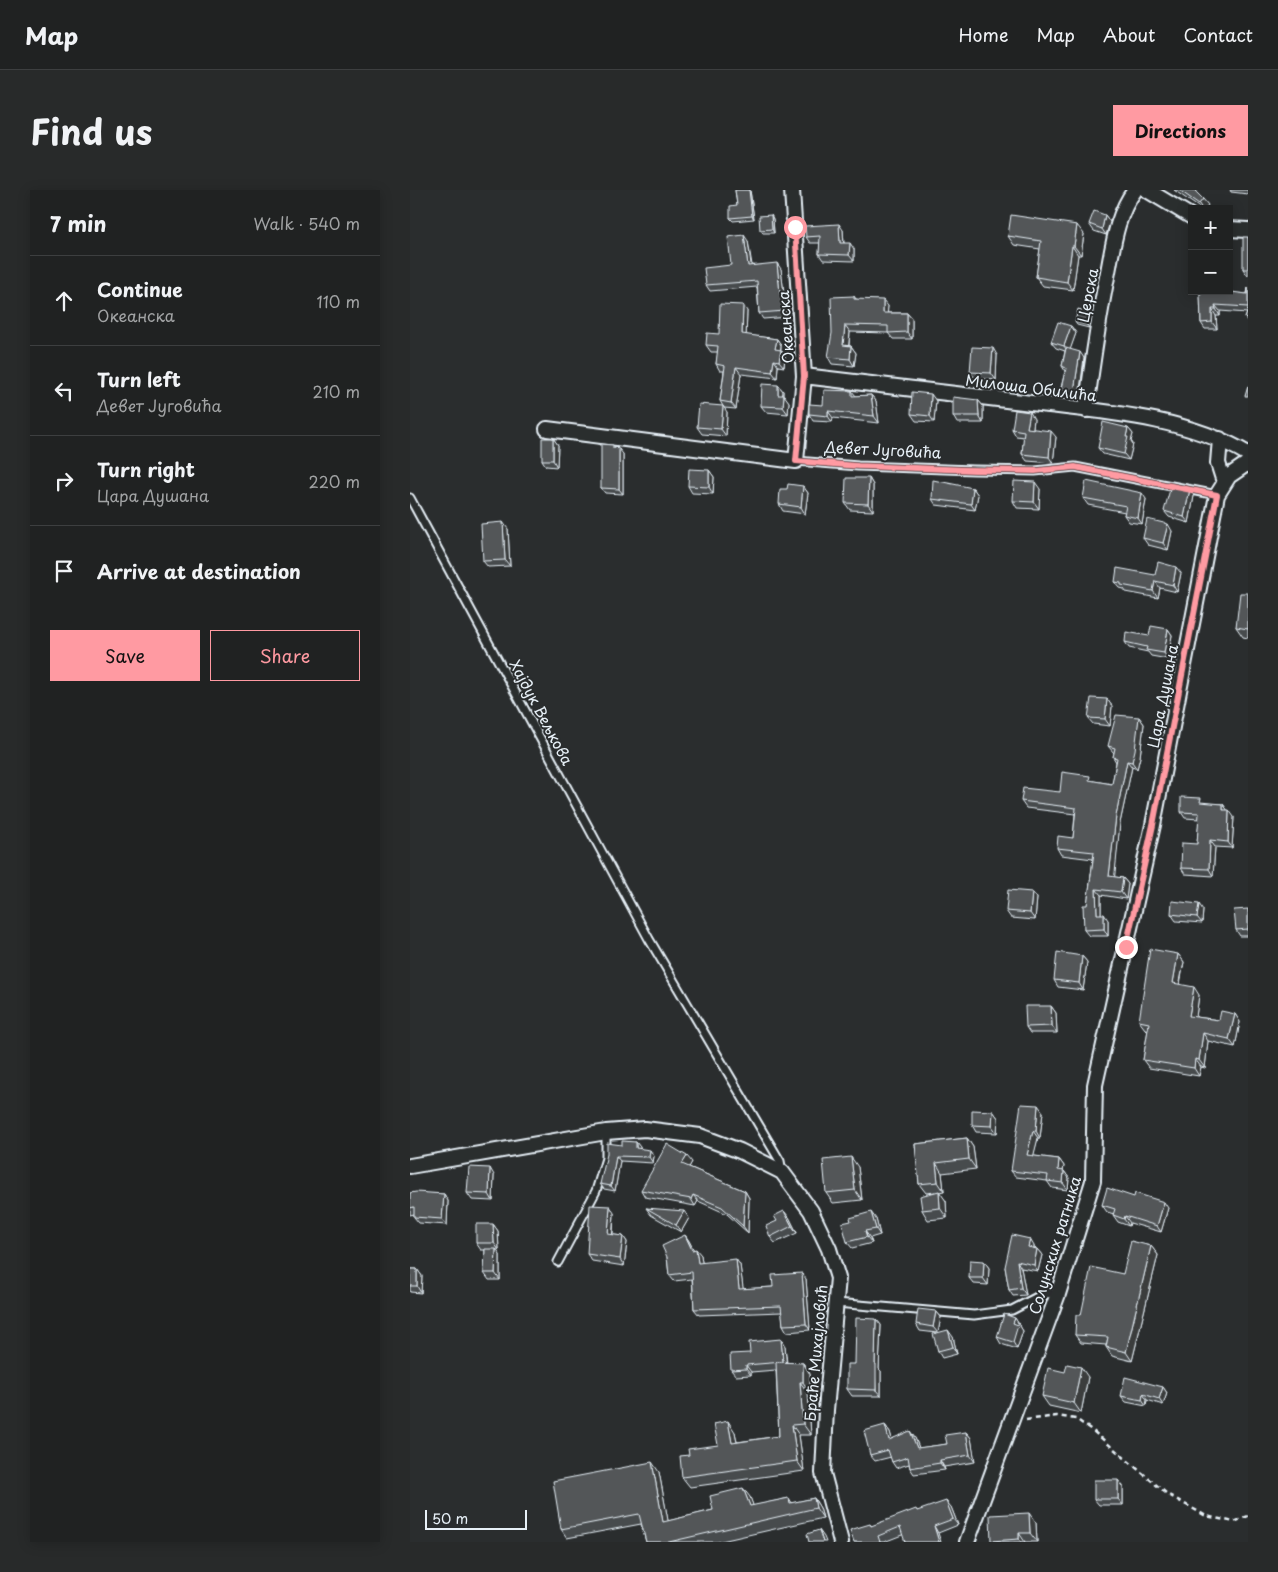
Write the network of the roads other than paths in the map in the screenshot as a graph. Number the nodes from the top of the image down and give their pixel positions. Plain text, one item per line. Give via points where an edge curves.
1 (792, 190) edge
2 (1135, 190) edge
3 (1147, 190) edge
4 (1188, 215) edge
5 (1233, 229) edge
6 (1248, 230) edge
7 (804, 376) junction
8 (1086, 410) junction
9 (547, 429) dead end
10 (1220, 439) junction
11 (1248, 454) edge
12 (796, 461) junction
13 (1248, 463) edge
14 (1220, 488) junction
15 (410, 498) edge
16 (1126, 947) joint
17 (606, 1132) junction
18 (410, 1166) edge
19 (782, 1172) junction
20 (558, 1262) dead end
21 (1058, 1294) junction
22 (836, 1303) junction
23 (841, 1542) edge
24 (967, 1542) edge

1 - 7 street, Океанска
2 - 8 street, Церска via 1123,210 1114,242
3 - 4 street
5 - 6 street
7 - 8 street, Милоша Обилића
7 - 12 street, Океанска
8 - 10 street, Милоша Обилића via 1184,428
9 - 12 street, Девет Југовића
10 - 11 street, Милоша Обилића
10 - 14 street
12 - 14 lane, Девет Југовића via 974,470 1035,471 1075,467
13 - 14 street
14 - 16 street, Цара Душана
15 - 19 lane, Хајдук Вељкова via 649,938 780,1161
16 - 21 street, Солунских ратника via 1095,1085 1093,1181
17 - 18 street, Браће Михајловић
17 - 19 street, Браће Михајловић via 645,1129 700,1136
17 - 20 lane via 606,1158 596,1191
19 - 22 street, Браће Михајловић via 811,1210 829,1249 838,1278
21 - 22 lane via 1050,1292 1012,1310 974,1315
21 - 24 street, Солунских ратника
22 - 23 street, Браће Михајловић via 823,1473

